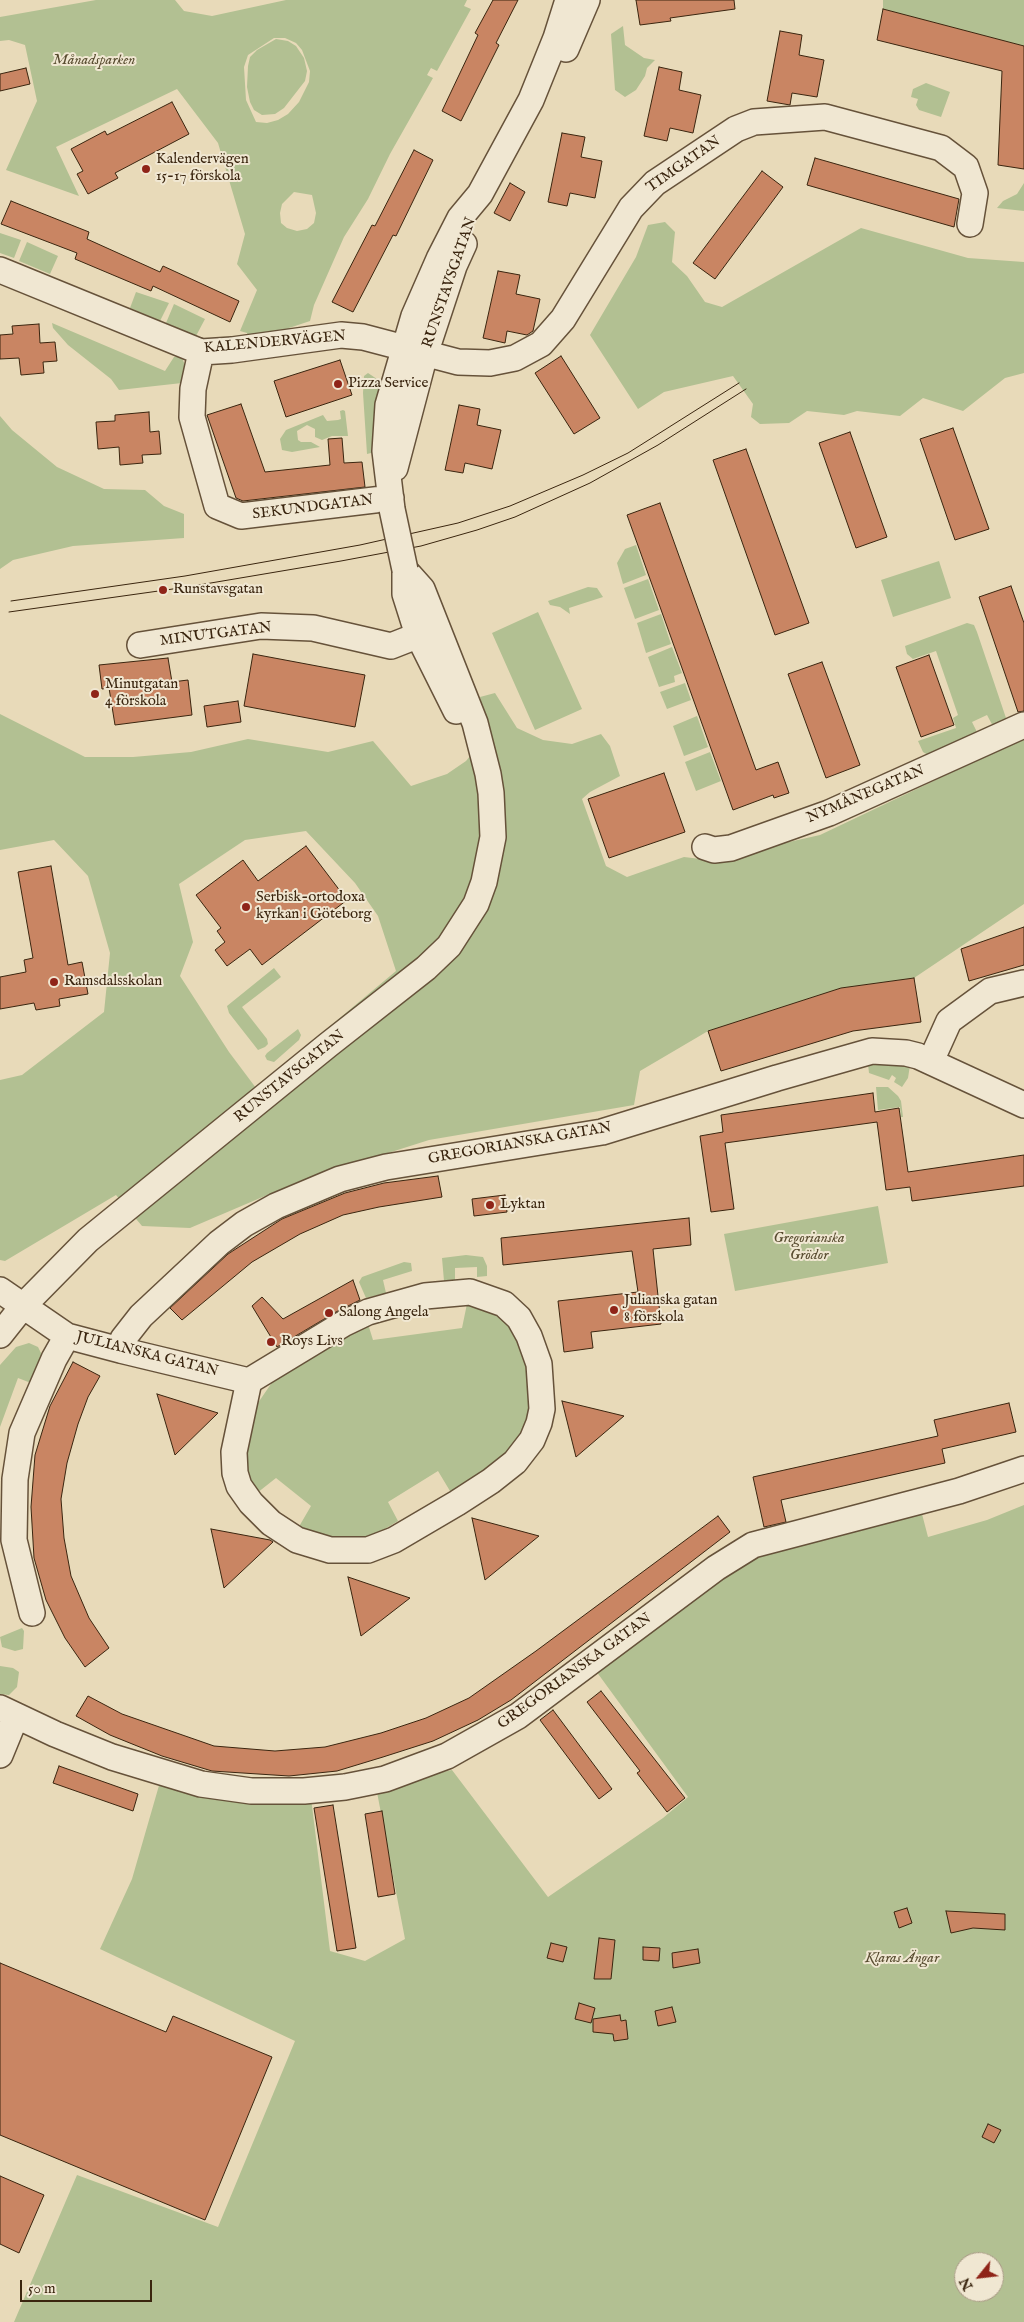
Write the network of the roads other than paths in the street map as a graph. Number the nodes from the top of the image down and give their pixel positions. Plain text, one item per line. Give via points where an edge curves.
1 (568, 0) edge
2 (587, 0) edge
3 (531, 100) junction
4 (970, 224) dead end
5 (0, 270) edge
6 (414, 351) junction
7 (201, 352) junction
8 (391, 498) junction
9 (427, 632) junction
10 (140, 645) dead end
11 (1024, 725) edge
12 (705, 847) dead end
13 (1024, 983) edge
14 (931, 1061) junction
15 (1024, 1106) edge
16 (0, 1290) edge
17 (23, 1306) junction
18 (0, 1335) edge
19 (68, 1336) junction
20 (120, 1350) junction
21 (249, 1381) junction
22 (1024, 1469) edge
23 (32, 1613) dead end
24 (8, 1712) edge
25 (0, 1755) edge

1 - 3 street, RUNSTAVSGATAN
2 - 3 street, RUNSTAVSGATAN via 556,67
3 - 6 street, RUNSTAVSGATAN via 480,194 473,223
4 - 6 street, TIMGATAN via 975,193 966,168 940,148 825,116 754,122 736,128 643,194 631,208 563,319 541,344 515,358 490,363 458,362
5 - 7 street, KALENDERVÄGEN
6 - 7 street, KALENDERVÄGEN via 363,336 341,335
6 - 8 street, RUNSTAVSGATAN
7 - 8 street, SEKUNDGATAN via 193,389 192,417 217,506 241,516
8 - 9 street, RUNSTAVSGATAN, bridge via 405,570 405,594
9 - 10 street, MINUTGATAN via 391,646 313,628 261,626
9 - 17 street, RUNSTAVSGATAN via 488,774 493,837 476,904 449,946 426,968 88,1240
11 - 12 street, NYMÅNEGATAN via 828,813 731,848 714,850
13 - 14 street via 990,991 949,1021
14 - 15 street, GREGORIANSKA GATAN
14 - 20 street, GREGORIANSKA GATAN via 906,1053 860,1053 602,1132 386,1167 340,1179 276,1206 219,1243 141,1316 123,1339
16 - 17 street, JULIANSKA GATAN
17 - 18 street, RUNSTAVSGATAN
17 - 19 street, JULIANSKA GATAN
19 - 20 street, JULIANSKA GATAN
19 - 23 street via 54,1359 22,1432 15,1479 14,1540
20 - 21 street, JULIANSKA GATAN
21 - 21 street via 234,1452 239,1486 250,1503 271,1523 297,1540 330,1550 368,1550 394,1540 491,1481 515,1462 532,1440 542,1408 539,1364 519,1318 504,1304 470,1292 425,1296 368,1312
22 - 24 street, GREGORIANSKA GATAN via 959,1491 746,1548 518,1716 460,1750 384,1779 304,1791 251,1791 201,1784 112,1757
24 - 25 street

